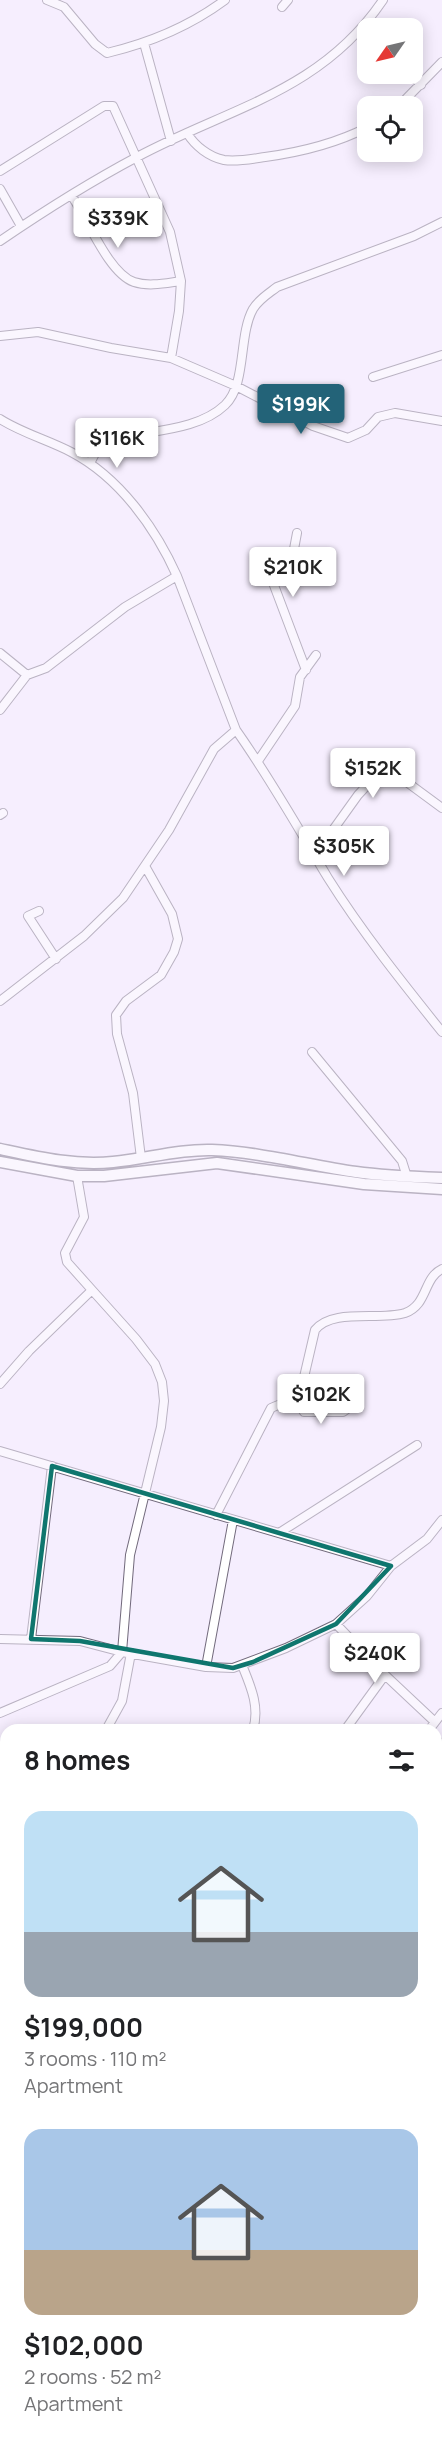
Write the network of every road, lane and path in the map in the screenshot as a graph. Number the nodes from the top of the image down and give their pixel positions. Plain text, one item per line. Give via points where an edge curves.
1 (47, 0) edge
2 (225, 0) edge
3 (383, 0) edge
4 (373, 18) edge
5 (357, 37) edge
6 (144, 43) junction
7 (442, 62) edge
8 (421, 85) joint
9 (409, 96) edge
10 (357, 132) edge
11 (187, 133) junction
12 (171, 141) junction
13 (137, 157) junction
14 (0, 171) edge
15 (0, 189) edge
16 (71, 195) junction
17 (442, 222) edge
18 (21, 226) junction
19 (0, 240) edge
20 (181, 281) junction
21 (0, 336) edge
22 (442, 355) edge
23 (171, 358) junction
24 (373, 377) dead end
25 (236, 386) junction
26 (0, 419) edge
27 (442, 421) edge
28 (90, 463) junction
29 (297, 532) dead end
30 (177, 576) junction
31 (0, 653) edge
32 (316, 655) dead end
33 (306, 670) junction
34 (27, 675) junction
35 (0, 710) edge
36 (236, 730) junction
37 (258, 761) junction
38 (442, 808) edge
39 (315, 855) junction
40 (144, 866) junction
41 (39, 911) dead end
42 (56, 959) junction
43 (0, 1001) edge
44 (442, 1032) edge
45 (312, 1052) dead end
46 (0, 1149) edge
47 (141, 1158) junction
48 (0, 1162) edge
49 (77, 1176) junction
50 (407, 1177) junction
51 (442, 1179) edge
52 (442, 1189) edge
53 (442, 1269) edge
54 (92, 1290) junction
55 (0, 1384) edge
56 (295, 1398) junction
57 (357, 1402) dead end
58 (417, 1445) dead end
59 (0, 1451) edge
60 (52, 1466) junction
61 (146, 1494) junction
62 (216, 1515) junction
63 (233, 1520) junction
64 (442, 1520) edge
65 (438, 1531) edge
66 (279, 1533) junction
67 (391, 1566) junction
68 (336, 1624) junction
69 (0, 1639) edge
70 (31, 1639) junction
71 (126, 1652) junction
72 (242, 1665) junction
73 (206, 1667) junction
74 (385, 1675) junction
75 (0, 1713) edge
76 (109, 1724) edge
77 (254, 1724) edge
78 (349, 1724) edge
79 (430, 1724) edge

1 - 6 street via 64,7 106,53
2 - 6 street via 193,22
3 - 4 street
5 - 11 street via 290,86
6 - 12 street
7 - 8 street
8 - 9 street
10 - 11 street via 300,152 225,160 200,148
11 - 12 street
12 - 13 street
13 - 14 street via 109,104
13 - 16 street
13 - 20 street via 170,232
15 - 18 street
16 - 18 street
16 - 20 street via 117,271 133,282 148,285
17 - 25 street via 277,287 261,299 245,328
18 - 19 street
20 - 23 street
21 - 23 street via 38,332
22 - 24 street
23 - 25 street
25 - 27 street via 313,426 348,438 366,430 378,417 395,413
25 - 28 street via 231,399 206,418 110,439
26 - 28 street
28 - 30 street via 133,504 165,548
29 - 33 street via 291,565 272,580
30 - 34 street via 125,607 46,668
30 - 36 street
31 - 34 street
32 - 33 street
33 - 37 street via 300,677 296,706
34 - 35 street
36 - 37 street
36 - 40 street via 214,748 169,830
37 - 39 street
38 - 39 street via 385,766 358,795
39 - 44 street via 377,949
40 - 42 street via 123,898
40 - 47 street via 172,914 178,939 161,975 126,1001 116,1015 117,1034 133,1093
41 - 42 street via 28,916
42 - 43 street
45 - 50 street via 402,1161
46 - 47 main road via 67,1162
47 - 50 main road via 211,1150
48 - 49 main road
49 - 52 main road via 217,1163 364,1184
49 - 54 street via 84,1217 65,1253 67,1262
50 - 51 main road
53 - 56 street via 432,1275 414,1309 381,1317 336,1318 320,1324 315,1330 301,1390
54 - 55 street
54 - 61 street via 136,1339 155,1364 162,1382 162,1427
56 - 57 street via 304,1412 343,1412
56 - 62 street via 271,1408
58 - 66 street
59 - 60 street
60 - 61 street
60 - 70 street
61 - 62 street
61 - 71 street via 130,1555
62 - 63 street
63 - 66 street
63 - 73 street
64 - 65 street
65 - 67 street
66 - 67 street
67 - 68 street via 367,1596
68 - 72 street
68 - 74 street
69 - 70 street
70 - 71 street via 80,1641
71 - 73 street
71 - 75 street via 110,1666
71 - 76 street via 122,1701
72 - 73 street
72 - 77 street via 257,1713
74 - 78 street
74 - 79 street

